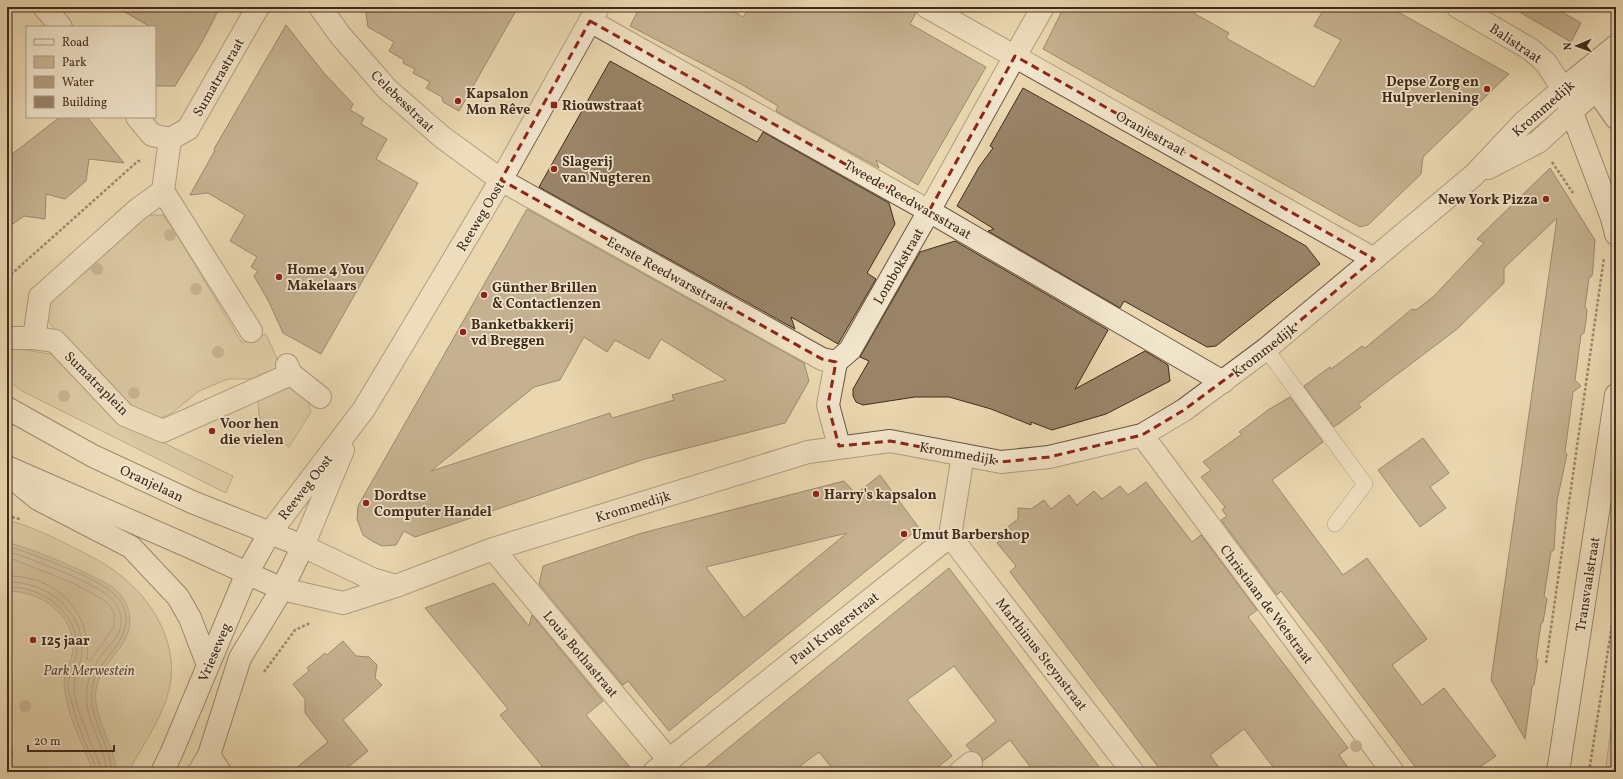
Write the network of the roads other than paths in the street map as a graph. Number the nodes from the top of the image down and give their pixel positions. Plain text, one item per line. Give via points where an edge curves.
1 (44, 7) edge
2 (258, 7) edge
3 (320, 7) edge
4 (927, 7) edge
5 (1043, 7) edge
6 (1458, 7) edge
7 (594, 14) edge
8 (60, 26) edge
9 (1616, 46) edge
10 (1015, 56) junction
11 (1616, 72) edge
12 (1584, 73) junction
13 (1563, 89) junction
14 (1597, 91) junction
15 (1571, 112) junction
16 (138, 118) edge
17 (1616, 118) edge
18 (170, 139) junction
19 (1474, 175) junction
20 (501, 180) junction
21 (163, 191) junction
22 (929, 211) junction
23 (1616, 234) edge
24 (1374, 259) junction
25 (251, 331) dead end
26 (7, 338) edge
27 (34, 338) junction
28 (1266, 349) junction
29 (836, 362) junction
30 (1223, 382) junction
31 (1616, 396) edge
32 (320, 397) dead end
33 (7, 408) edge
34 (356, 421) junction
35 (1142, 436) junction
36 (839, 446) junction
37 (963, 455) junction
38 (7, 467) edge
39 (7, 474) edge
40 (1335, 524) dead end
41 (269, 534) junction
42 (950, 536) junction
43 (303, 546) junction
44 (493, 549) junction
45 (247, 573) junction
46 (396, 586) junction
47 (282, 590) junction
48 (208, 665) junction
49 (209, 766) edge
50 (661, 766) edge
51 (162, 772) edge
52 (1134, 772) edge
53 (1393, 772) edge
54 (1558, 772) edge

1 - 8 street
2 - 18 street, Sumatrastraat via 188,129
3 - 20 street, Celebesstraat via 340,35 387,89 442,137
4 - 10 street, Oranjestraat
5 - 10 street, Lombokstraat
6 - 13 street, Balistraat via 1530,48 1546,63
7 - 20 street, Reeweg Oost
7 - 22 street, Tweede Reedwarsstraat
9 - 12 street, Krommedijk
10 - 22 street, Lombokstraat
10 - 24 street, Oranjestraat
11 - 14 street, Krommedijk
12 - 13 street, Krommedijk
12 - 14 street
13 - 15 street
13 - 19 street, Krommedijk via 1523,123
14 - 15 street, Krommedijk
14 - 17 street
15 - 19 street, Krommedijk via 1538,142
15 - 23 street
16 - 18 street via 152,135
18 - 21 street
19 - 24 street, Krommedijk
20 - 29 street, Eerste Reedwarsstraat via 822,359
20 - 34 street, Reeweg Oost
21 - 25 street
21 - 27 street via 137,210 40,297
22 - 29 street, Lombokstraat via 850,350
22 - 30 street, Tweede Reedwarsstraat
24 - 28 street, Krommedijk
26 - 27 street, Sumatraplein
27 - 32 street, Sumatraplein via 55,341 125,415 163,432 289,369
28 - 30 street, Krommedijk
28 - 40 lane via 1365,484
29 - 36 street via 828,405
30 - 35 street, Krommedijk
31 - 54 street, Transvaalstraat
33 - 41 street, Oranjelaan via 93,456
34 - 41 street, Reeweg Oost
34 - 43 street, Reeweg Oost
35 - 37 street, Krommedijk via 1049,457 1001,462
35 - 53 street, Christiaan de Wetstraat
36 - 37 street, Krommedijk via 890,441
36 - 44 street, Krommedijk via 808,452
37 - 42 street
38 - 45 street
39 - 48 street via 38,499 131,547 178,597 190,618
41 - 43 street, Oranjelaan
41 - 45 street, Vrieseweg
42 - 50 street, Paul Krugerstraat
42 - 52 street, Marthinus Steynstraat
43 - 46 street via 365,576
43 - 47 street, Vrieseweg
44 - 46 street, Krommedijk
44 - 50 street, Louis Bothastraat
45 - 47 street
45 - 48 street, Vrieseweg
46 - 47 street, Krommedijk via 343,603
47 - 49 street, Vrieseweg via 240,658
48 - 51 street, Vrieseweg

